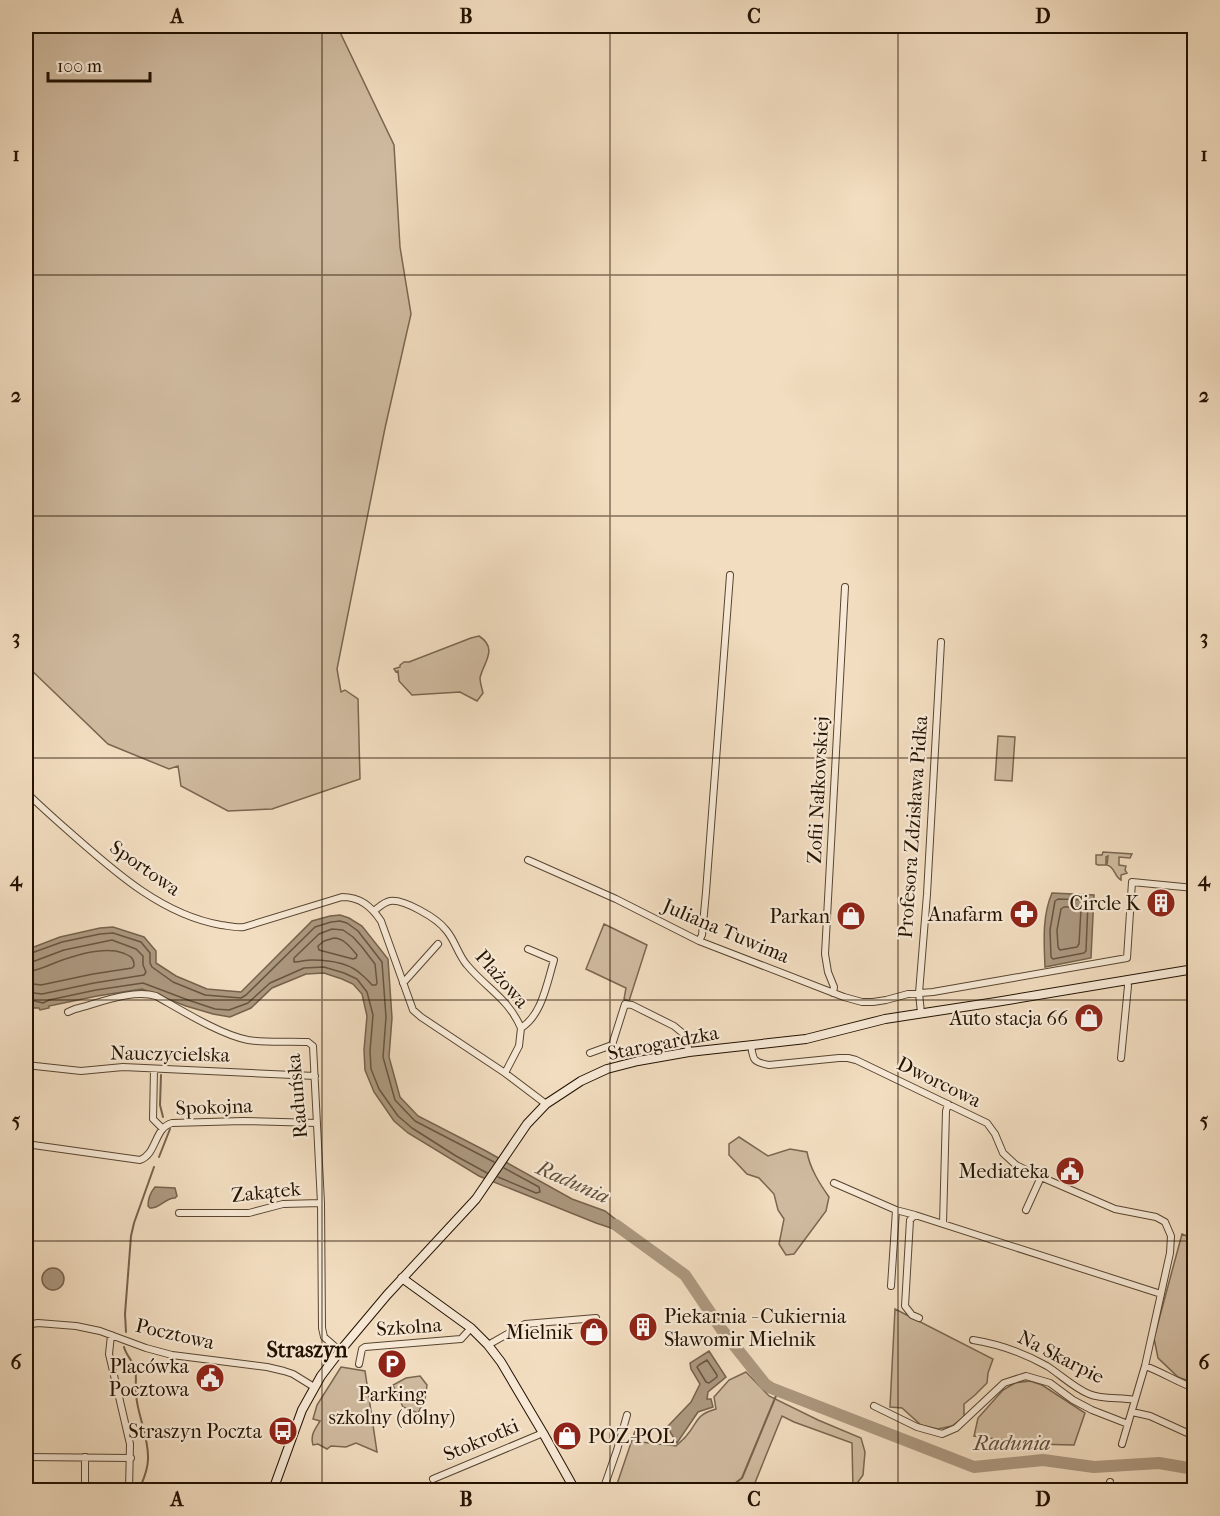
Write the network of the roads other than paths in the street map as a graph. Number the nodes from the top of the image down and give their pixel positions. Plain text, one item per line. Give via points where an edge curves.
1 (730, 575) dead end
2 (845, 587) dead end
3 (941, 642) dead end
4 (26, 792) edge
5 (528, 860) dead end
6 (1194, 888) edge
7 (374, 911) junction
8 (699, 941) junction
9 (438, 944) dead end
10 (528, 949) dead end
11 (1194, 969) edge
12 (1127, 980) junction
13 (403, 983) junction
14 (832, 993) junction
15 (919, 993) junction
16 (71, 1010) dead end
17 (921, 1013) junction
18 (521, 1028) junction
19 (751, 1045) junction
20 (689, 1052) junction
21 (590, 1053) dead end
22 (1121, 1058) dead end
23 (26, 1065) edge
24 (154, 1069) junction
25 (506, 1073) junction
26 (315, 1076) junction
27 (546, 1104) junction
28 (948, 1104) junction
29 (317, 1123) junction
30 (162, 1128) junction
31 (26, 1144) edge
32 (1041, 1177) junction
33 (834, 1183) dead end
34 (321, 1203) junction
35 (896, 1210) junction
36 (1026, 1210) dead end
37 (179, 1213) dead end
38 (915, 1215) junction
39 (943, 1224) junction
40 (402, 1278) junction
41 (891, 1286) dead end
42 (1161, 1294) junction
43 (596, 1318) dead end
44 (919, 1318) dead end
45 (26, 1324) edge
46 (471, 1328) junction
47 (111, 1335) junction
48 (973, 1340) dead end
49 (488, 1345) junction
50 (340, 1351) junction
51 (359, 1365) dead end
52 (1145, 1366) junction
53 (314, 1387) junction
54 (1194, 1388) edge
55 (1135, 1400) junction
56 (874, 1406) dead end
57 (1132, 1412) junction
58 (627, 1415) dead end
59 (1128, 1424) junction
60 (543, 1432) junction
61 (1194, 1436) edge
62 (1122, 1444) dead end
63 (26, 1457) edge
64 (85, 1457) junction
65 (131, 1458) junction
66 (433, 1479) dead end
67 (1110, 1482) dead end
68 (85, 1491) edge
69 (129, 1491) edge
70 (273, 1491) edge
71 (575, 1491) edge
72 (603, 1491) edge
73 (1107, 1491) edge

1 - 8 street
2 - 14 street, Zofii Nałkowskiej via 825,954 834,987
3 - 15 street, Profesora Zdzisława Pidka
4 - 7 street, Sportowa via 139,889 206,922 244,927 342,897 354,898
5 - 8 street, Juliana Tuwima
6 - 15 street, Juliana Tuwima via 1132,882 1127,958
7 - 13 street
7 - 18 street, Plażowa via 394,901 441,924 468,967 506,1003
8 - 14 street, Juliana Tuwima
9 - 13 street
10 - 18 street via 554,960 541,1002 531,1020
11 - 12 main road, Starogardzka
12 - 17 main road, Starogardzka
12 - 22 street
13 - 25 street via 413,1010 421,1017
14 - 15 street, Juliana Tuwima via 867,1002
15 - 17 street, Profesora Zdzisława Pidka
16 - 26 street, Raduńska via 132,994 150,994 238,1037 308,1042 313,1046
17 - 19 main road, Starogardzka via 806,1039
18 - 25 street via 519,1046
19 - 20 main road, Starogardzka
19 - 28 street, Dworcowa via 753,1058 769,1065 838,1058 856,1060
20 - 21 street via 685,1035 674,1026 625,1004 612,1046
20 - 27 main road, Starogardzka via 606,1069
23 - 24 street, Nauczycielska via 81,1071
24 - 26 street, Nauczycielska
24 - 30 street via 153,1119
25 - 27 street
26 - 29 street, Raduńska
27 - 40 main road, Starogardzka via 527,1124 469,1207
28 - 32 street, Dworcowa via 987,1124 1006,1157
28 - 39 street
29 - 30 street, Spokojna via 207,1121 172,1123
29 - 34 street, Raduńska
30 - 31 street, Spokojna via 148,1156 140,1160
32 - 36 street
32 - 42 street, Dworcowa via 1115,1209 1165,1222 1172,1236
33 - 35 street
34 - 37 street, Zakątek via 283,1204 249,1213
34 - 50 street, Raduńska via 322,1328 324,1337
35 - 38 street
35 - 41 street
38 - 39 street
38 - 44 street via 910,1220 905,1306
39 - 42 street
40 - 46 main road
40 - 50 main road, Starogardzka
42 - 52 street, Dworcowa
43 - 49 street via 525,1324
45 - 47 street, Pocztowa via 64,1324
46 - 49 main road
46 - 51 street, Szkolna via 460,1339 365,1347
47 - 53 street, Pocztowa via 172,1355 284,1371
47 - 65 street via 110,1354
48 - 55 street, Na Skarpie via 1027,1356 1093,1396
49 - 60 main road
50 - 53 main road, Starogardzka
52 - 54 street
52 - 55 street, Dworcowa
53 - 70 main road, Starogardzka
55 - 57 street, Dworcowa
56 - 59 street via 917,1427 942,1434 956,1428 1004,1383 1026,1376 1050,1383 1092,1410
57 - 59 street, Dworcowa
57 - 61 street
58 - 72 street
59 - 62 street, Dworcowa
60 - 66 street, Stokrotki
60 - 71 main road
63 - 64 street
64 - 65 street
64 - 68 street
65 - 69 street
67 - 73 street

